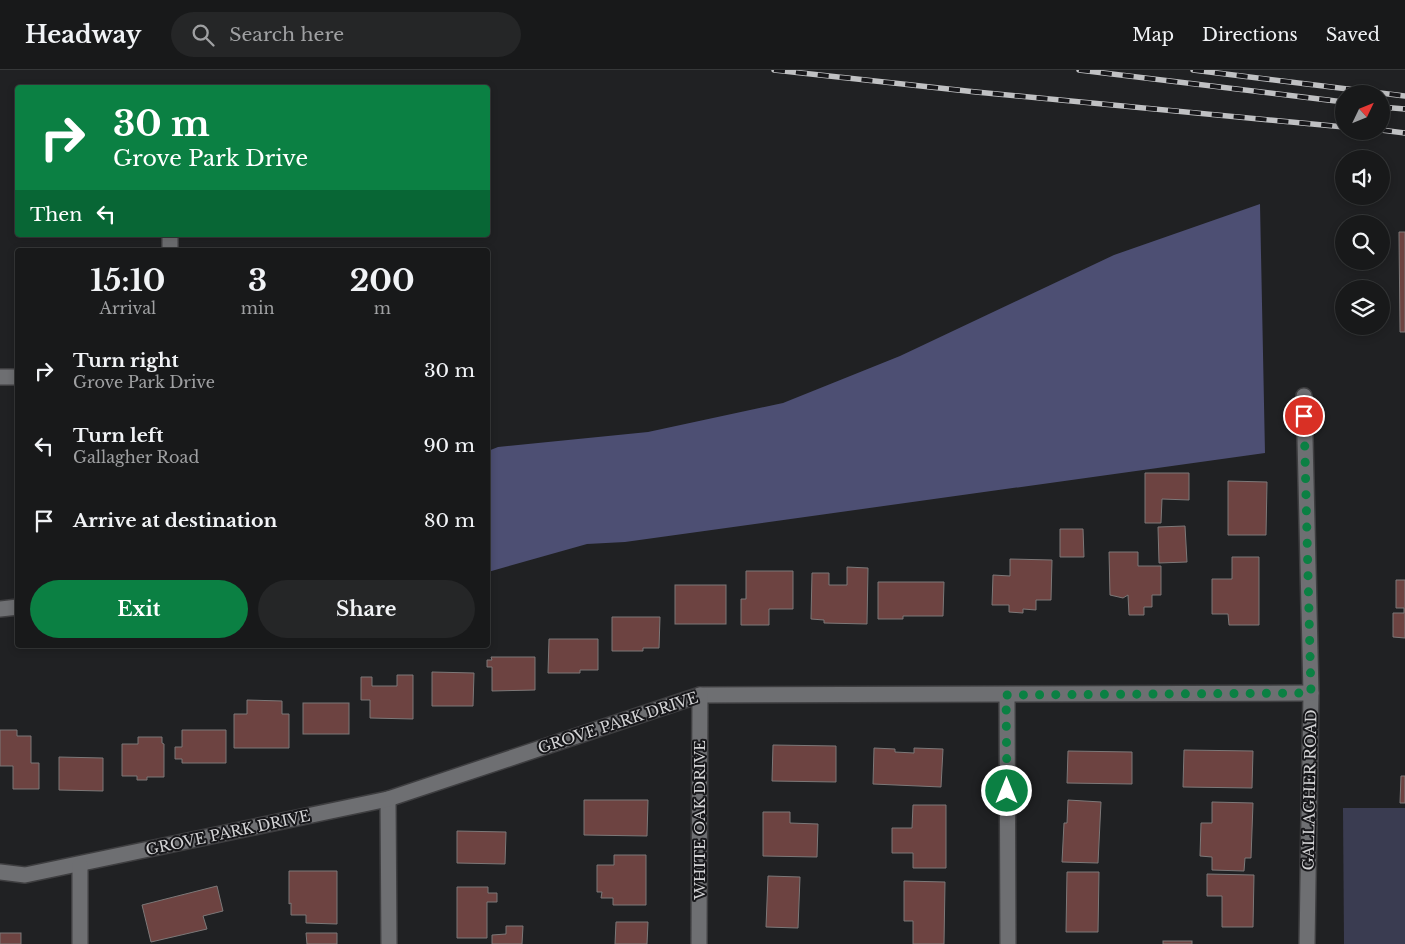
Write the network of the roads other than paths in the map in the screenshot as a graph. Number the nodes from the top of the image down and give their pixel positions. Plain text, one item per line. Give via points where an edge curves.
1 (0, 377) edge
2 (15, 377) edge
3 (1304, 396) dead end
4 (15, 607) edge
5 (0, 609) edge
6 (1311, 693) junction
7 (1006, 695) junction
8 (700, 696) junction
9 (388, 799) junction
10 (80, 865) junction
11 (0, 872) edge
12 (80, 944) edge
13 (389, 944) edge
14 (699, 944) edge
15 (1008, 944) edge
16 (1307, 944) edge

1 - 2 street
3 - 6 street, GALLAGHER ROAD
4 - 5 street
6 - 7 street, GROVE PARK DRIVE
6 - 16 street, GALLAGHER ROAD
7 - 8 street, GROVE PARK DRIVE
7 - 15 street
8 - 9 street, GROVE PARK DRIVE
8 - 14 street, WHITE OAK DRIVE
9 - 10 street, GROVE PARK DRIVE
9 - 13 street
10 - 11 street, GROVE PARK DRIVE via 25,875
10 - 12 street

